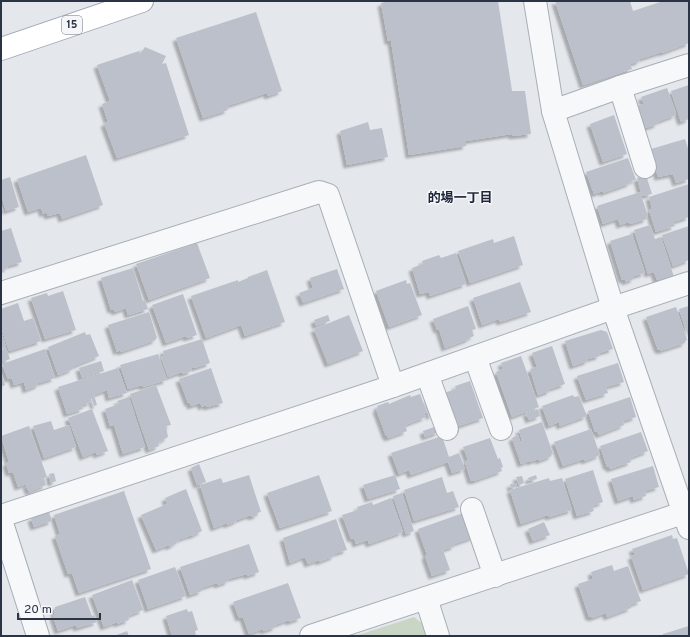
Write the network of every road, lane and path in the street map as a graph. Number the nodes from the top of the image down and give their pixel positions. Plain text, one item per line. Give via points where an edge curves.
1 (142, 1) edge
2 (535, 1) edge
3 (1, 49) edge
4 (689, 66) edge
5 (620, 87) junction
6 (553, 111) junction
7 (645, 168) dead end
8 (689, 283) edge
9 (1, 293) edge
10 (613, 308) junction
11 (475, 357) junction
12 (427, 374) junction
13 (393, 386) junction
14 (447, 429) dead end
15 (501, 429) dead end
16 (472, 509) dead end
17 (1, 516) edge
18 (687, 517) edge
19 (1, 520) edge
20 (495, 576) junction
21 (426, 598) junction
22 (38, 636) edge
23 (311, 636) edge
24 (438, 636) edge

1 - 3 main road, 15
2 - 6 street
4 - 5 street
5 - 6 street
5 - 7 street
6 - 10 street
8 - 10 street
9 - 13 street via 319,192 328,195
10 - 11 street
10 - 18 street
11 - 12 street
11 - 15 street
12 - 13 street
12 - 14 street
13 - 17 street
16 - 20 street
18 - 20 street
19 - 22 street
20 - 21 street
21 - 23 street
21 - 24 street

